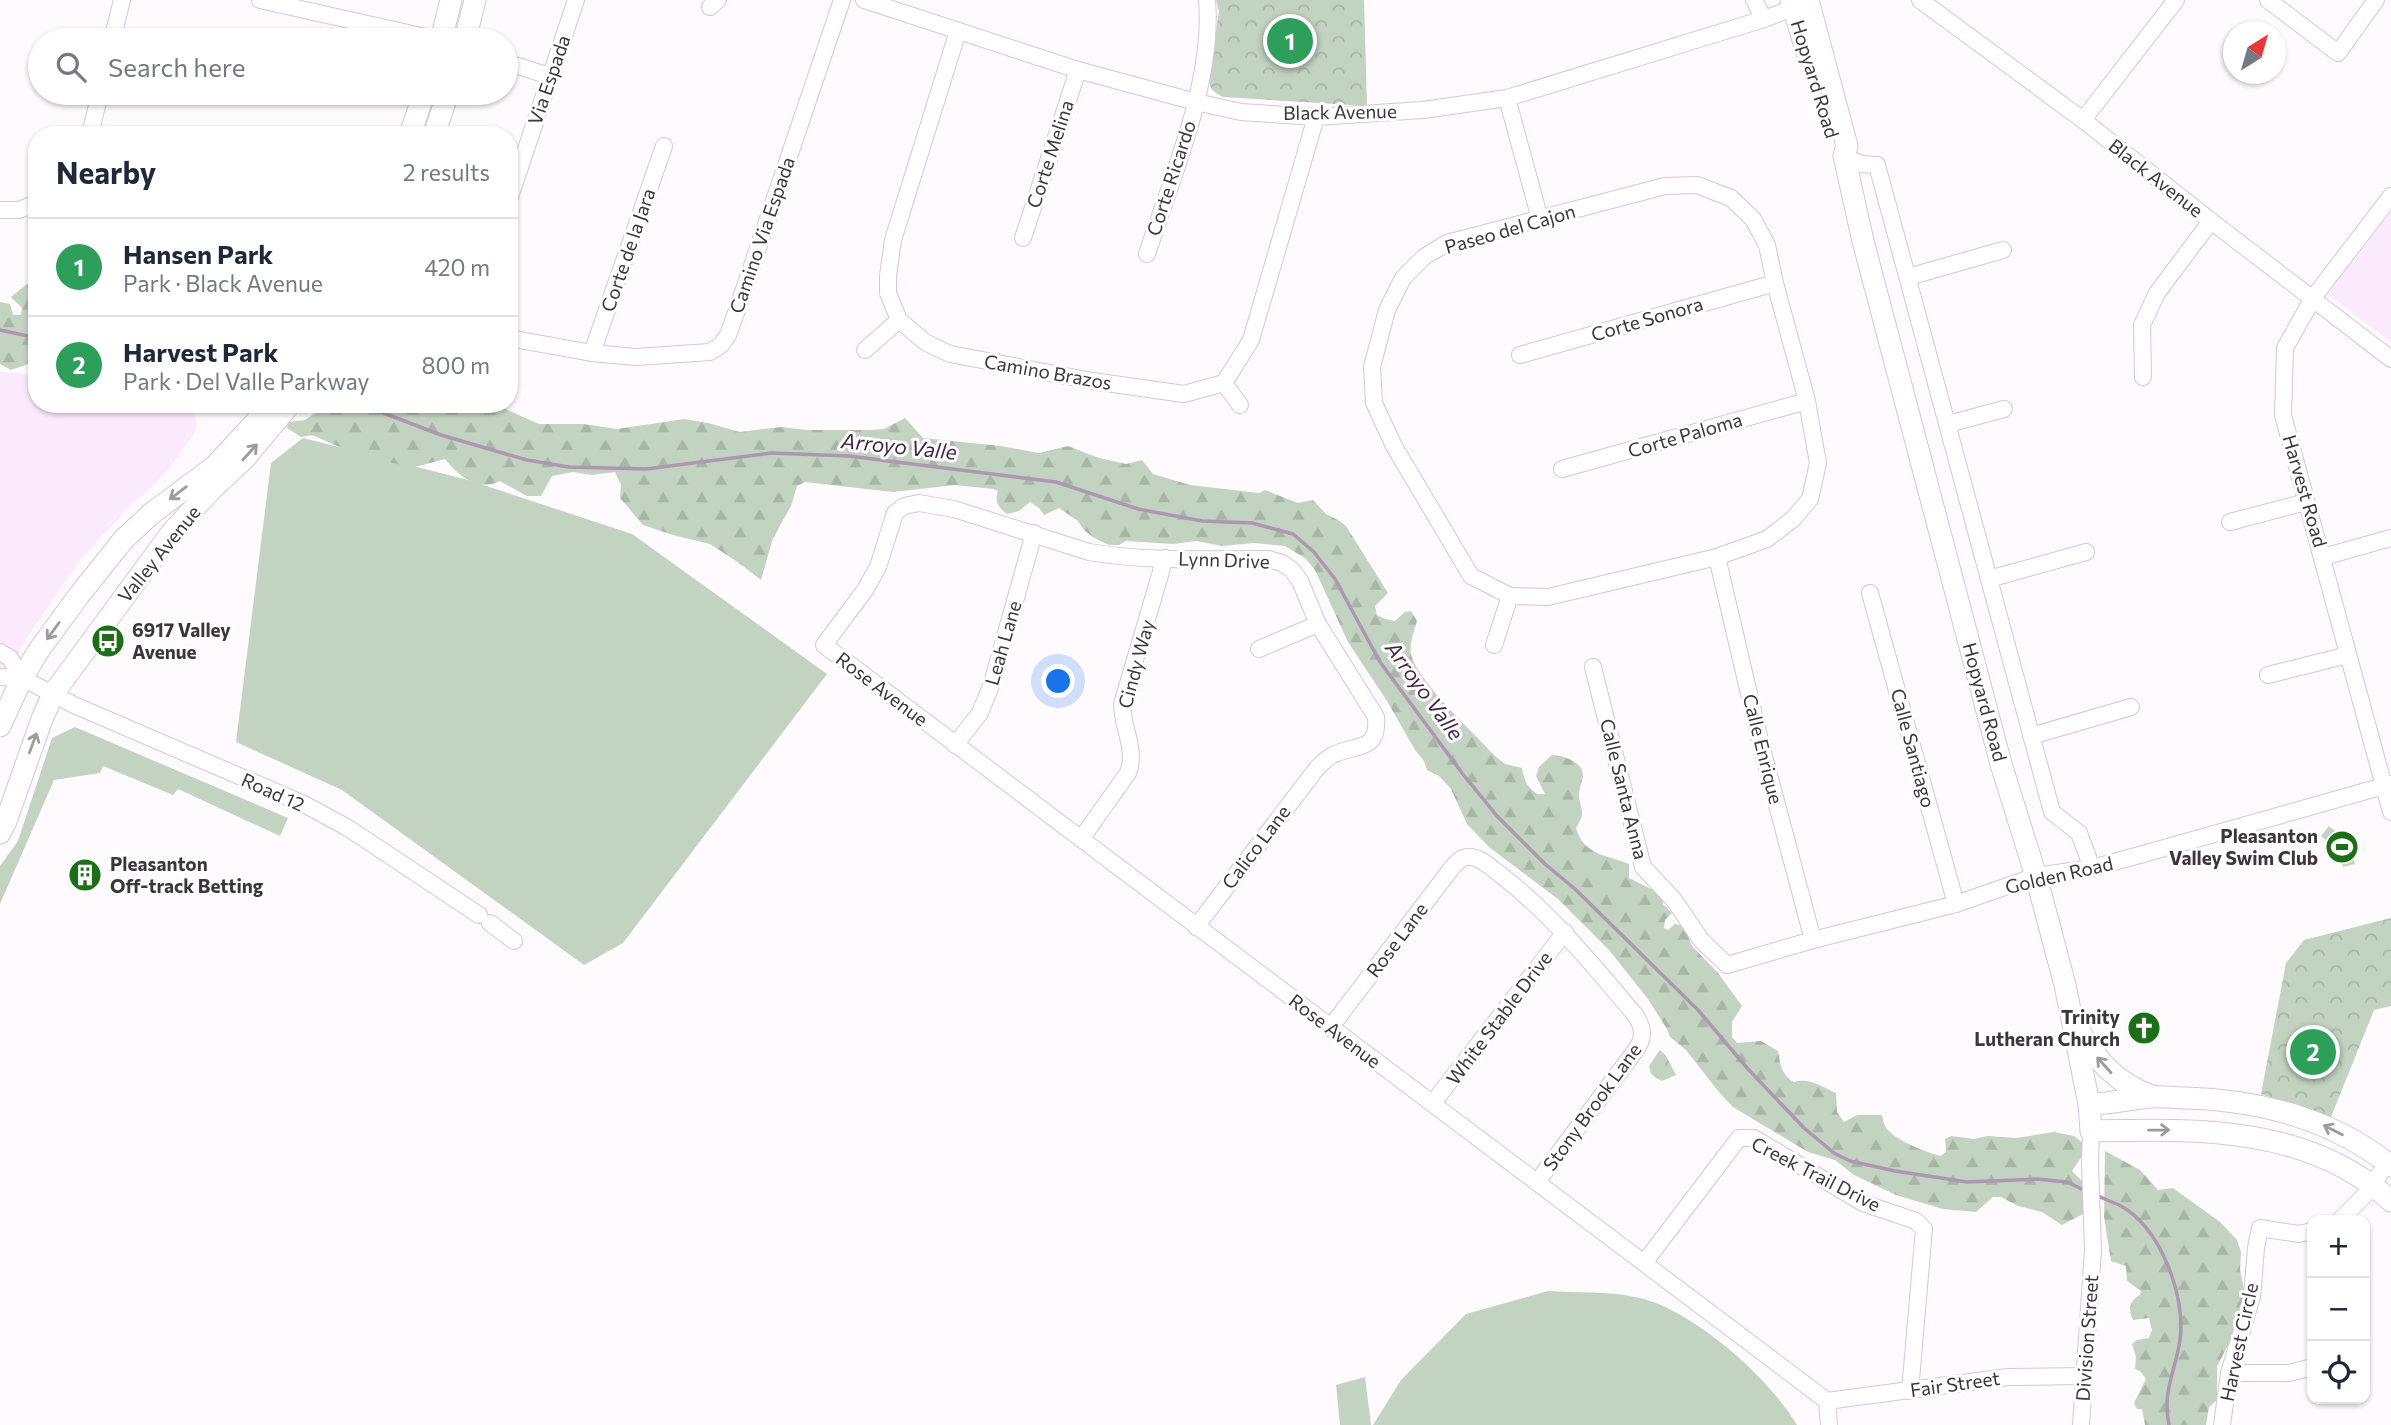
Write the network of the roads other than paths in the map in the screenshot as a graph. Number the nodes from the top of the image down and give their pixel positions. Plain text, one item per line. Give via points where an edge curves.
1 (122, 0) edge
2 (260, 0) edge
3 (451, 0) edge
4 (475, 0) edge
5 (576, 0) edge
6 (842, 0) edge
7 (864, 0) edge
8 (1207, 0) edge
9 (1754, 0) edge
10 (1920, 0) edge
11 (2176, 0) edge
12 (2268, 0) edge
13 (2376, 0) edge
14 (1803, 2) edge
15 (1764, 19) junction
16 (115, 28) edge
17 (386, 28) edge
18 (443, 28) edge
19 (468, 28) edge
20 (958, 30) junction
21 (518, 66) edge
22 (1078, 70) junction
23 (550, 76) junction
24 (1507, 98) junction
25 (1196, 102) junction
26 (97, 105) edge
27 (420, 105) edge
28 (444, 105) edge
29 (1316, 117) junction
30 (2083, 120) junction
31 (92, 126) edge
32 (413, 126) edge
33 (438, 126) edge
34 (664, 146) dead end
35 (1844, 156) junction
36 (518, 173) edge
37 (2391, 196) edge
38 (28, 206) edge
39 (0, 210) edge
40 (1540, 219) junction
41 (2211, 221) junction
42 (1023, 238) dead end
43 (2003, 250) dead end
44 (1147, 254) dead end
45 (1908, 277) junction
46 (1775, 283) junction
47 (2313, 298) junction
48 (900, 320) junction
49 (518, 340) edge
50 (865, 350) dead end
51 (592, 353) junction
52 (1520, 355) dead end
53 (2391, 359) edge
54 (2143, 377) dead end
55 (1224, 383) junction
56 (1807, 401) junction
57 (1240, 405) dead end
58 (2004, 409) dead end
59 (274, 413) edge
60 (275, 413) edge
61 (1948, 424) junction
62 (1562, 469) dead end
63 (2306, 502) junction
64 (2230, 522) dead end
65 (1034, 533) junction
66 (2391, 538) edge
67 (2086, 551) dead end
68 (1717, 557) junction
69 (2323, 557) junction
70 (1165, 558) junction
71 (1989, 579) junction
72 (1870, 593) dead end
73 (1510, 596) junction
74 (1318, 624) junction
75 (824, 645) joint
76 (1494, 645) dead end
77 (1259, 649) dead end
78 (0, 652) edge
79 (2348, 655) junction
80 (1593, 667) dead end
81 (2268, 675) dead end
82 (0, 677) edge
83 (22, 678) junction
84 (54, 694) junction
85 (2130, 707) dead end
86 (0, 726) edge
87 (2031, 736) junction
88 (955, 745) junction
89 (1317, 768) joint
90 (2387, 785) edge
91 (2391, 812) edge
92 (0, 833) edge
93 (1081, 839) junction
94 (1468, 856) joint
95 (2092, 868) junction
96 (2035, 876) junction
97 (1956, 904) junction
98 (1196, 927) junction
99 (1565, 932) junction
100 (1814, 940) junction
101 (514, 941) dead end
102 (1727, 965) joint
103 (2071, 1016) junction
104 (1330, 1028) junction
105 (2154, 1097) junction
106 (1433, 1104) junction
107 (2089, 1104) junction
108 (2091, 1131) junction
109 (2389, 1164) edge
110 (1537, 1182) junction
111 (2372, 1184) junction
112 (2391, 1201) edge
113 (2344, 1215) edge
114 (2307, 1232) edge
115 (2093, 1251) joint
116 (1644, 1263) junction
117 (2307, 1368) edge
118 (2230, 1373) junction
119 (2084, 1376) junction
120 (1910, 1391) junction
121 (1827, 1401) junction
122 (1829, 1425) edge
123 (2081, 1425) edge
124 (2222, 1425) edge

1 - 16 street
2 - 17 street
3 - 18 main road
4 - 19 main road
5 - 23 street, Via Espada
6 - 51 street, Camino Via Espada via 736,313 721,345 710,352 636,357
7 - 20 street, Black Avenue
8 - 25 street, Corte Ricardo via 1206,56
9 - 15 street, Hopyard Road
10 - 30 street, Black Avenue
11 - 30 street
12 - 13 street via 2338,53
14 - 15 street, Black Avenue
14 - 35 main road, Hopyard Road via 1847,146
15 - 24 street, Black Avenue
20 - 22 street, Black Avenue
20 - 48 street, Camino Brazos via 893,240 888,293
21 - 23 street
22 - 25 street, Black Avenue
22 - 42 street, Corte Melina
23 - 36 street, Via Espada
24 - 29 street, Black Avenue via 1423,110
24 - 40 street
25 - 29 street, Black Avenue via 1241,112
25 - 44 street, Corte Ricardo
26 - 31 street
27 - 32 main road
28 - 33 main road
29 - 55 street via 1251,340
30 - 41 street, Black Avenue
34 - 51 street, Corte de la Jara
35 - 45 street, Hopyard Road via 1877,165
35 - 96 main road, Hopyard Road via 2001,764
37 - 47 street, Harvest Road
38 - 39 street
40 - 46 street, Paseo del Cajon via 1665,186 1697,185 1731,198 1753,219 1766,245
40 - 73 street, Paseo del Cajon via 1447,243 1424,257 1403,278 1387,310 1372,367 1374,403 1394,446 1471,576
41 - 47 street, Black Avenue
41 - 54 street via 2157,293 2142,325
43 - 45 street
45 - 61 street, Hopyard Road
46 - 52 street, Corte Sonora
46 - 56 street, Paseo del Cajon
47 - 53 street, Black Avenue
47 - 63 street, Harvest Road via 2285,348 2283,415
48 - 50 street
48 - 55 street, Camino Brazos via 925,342 950,354 1184,394
49 - 51 street
55 - 57 street
56 - 62 street, Corte Paloma
56 - 68 street, Paseo del Cajon via 1818,463 1810,499 1767,539
58 - 61 street
59 -> 83 main road, Valley Avenue via 124,539
84 -> 60 main road, Valley Avenue via 172,532 245,458
61 - 71 street, Hopyard Road
63 - 64 street
63 - 69 street, Harvest Road
65 - 70 street, Lynn Drive via 1089,552
65 - 75 street, Lynn Drive via 954,509 919,503 904,506 895,513 872,578
65 - 88 street, Leah Lane via 992,683 980,713
66 - 69 street
67 - 71 street
68 - 73 street, Paseo del Cajon via 1548,597
68 - 100 street, Calle Enrique via 1761,745
69 - 79 street, Harvest Road
70 - 74 street, Lynn Drive via 1282,563 1300,581
70 - 93 street, Cindy Way via 1122,704 1131,764
71 - 87 street, Hopyard Road
72 - 97 street, Calle Santiago
73 - 76 street
74 - 77 street
74 - 89 street, Lynn Drive via 1376,717 1377,728 1363,747 1336,754
75 - 88 street, Rose Avenue
78 - 83 street via 10,657
79 - 81 street
79 - 90 street, Harvest Road
80 - 102 street, Calle Santa Anna via 1643,867
82 - 83 street
83 - 84 street, Road 12
83 - 86 main road, Valley Avenue
92 -> 84 main road, Valley Avenue
84 - 101 street, Road 12 via 304,804 348,828
85 - 87 street
87 - 95 street, Hopyard Road via 2052,812 2079,833
88 - 93 street, Rose Avenue
89 - 98 street, Calico Lane
90 - 91 street, Harvest Road
90 - 95 street, Golden Road
93 - 98 street, Rose Avenue
94 - 99 street, Stony Brook Lane via 1518,888
94 - 104 street, Rose Lane via 1451,869
95 - 96 street, Golden Road
96 - 97 street, Golden Road
96 - 103 main road, Hopyard Road
97 - 100 street, Golden Road
98 - 104 street, Rose Avenue
99 - 106 street, White Stable Drive
99 - 110 street, Stony Brook Lane via 1636,1016 1643,1038
100 - 102 street, Golden Road
105 -> 103 main road via 2120,1081 2104,1066
103 - 107 main road, Hopyard Road
104 - 106 street, Rose Avenue
105 - 107 main road
109 -> 105 main road via 2324,1126 2273,1108
106 - 110 street, Rose Avenue
107 - 108 main road, Hopyard Road
108 -> 111 main road via 2190,1129 2252,1137 2310,1150
108 - 115 street, Hopyard Road
109 - 111 street
110 - 116 street, Rose Avenue
111 - 112 main road
111 - 113 street
114 - 118 street, Harvest Circle via 2260,1228 2252,1297
115 - 119 street, Division Street
116 - 120 street, Creek Trail Drive via 1739,1138 1754,1138 1863,1203 1916,1221 1924,1229
116 - 121 street, Rose Avenue
117 - 118 street via 2289,1373
118 - 124 street, Harvest Circle
119 - 120 street, Fair Street via 2008,1377
119 - 123 street, Division Street
120 - 121 street, Fair Street
121 - 122 street

